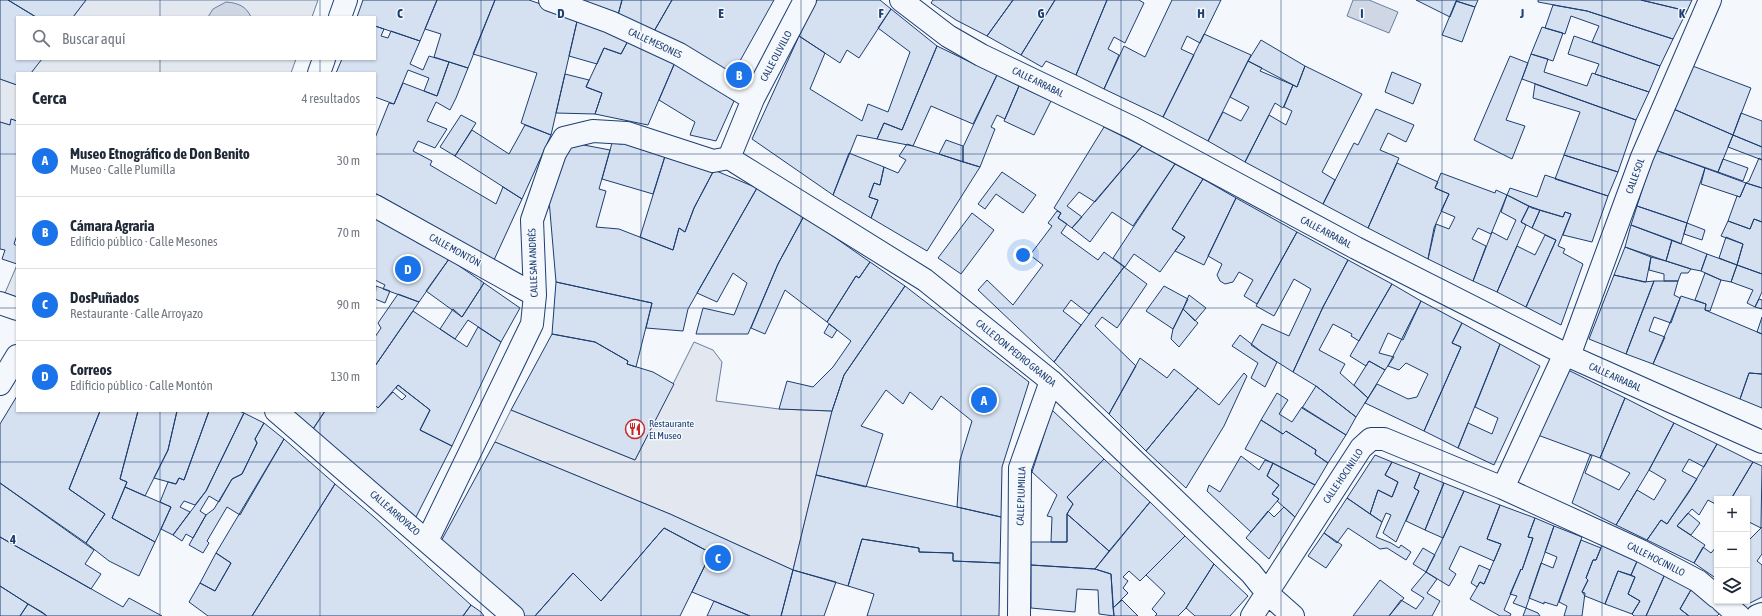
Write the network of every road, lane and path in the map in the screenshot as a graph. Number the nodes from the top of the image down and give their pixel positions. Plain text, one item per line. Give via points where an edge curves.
1 (346, 0) edge
2 (550, 0) edge
3 (805, 0) edge
4 (901, 0) edge
5 (1710, 0) edge
6 (340, 16) edge
7 (324, 60) edge
8 (320, 72) edge
9 (753, 99) junction
10 (729, 158) junction
11 (376, 207) edge
12 (535, 294) junction
13 (0, 303) edge
14 (16, 309) edge
15 (1569, 356) junction
16 (16, 358) edge
17 (1051, 381) junction
18 (0, 384) edge
19 (277, 412) edge
20 (1762, 442) edge
21 (1503, 488) junction
22 (427, 541) junction
23 (1267, 593) junction
24 (1714, 594) edge
25 (1726, 604) edge
26 (1762, 614) edge
27 (513, 616) edge
28 (1019, 616) edge
29 (1252, 616) edge
30 (1293, 616) edge
31 (1740, 616) edge
32 (1757, 616) edge

1 - 6 street
2 - 9 street, CALLE MESONES via 610,22 679,54
3 - 9 street, CALLE OLIVILLO
4 - 15 street, CALLE ARRABAL via 948,36 981,55 1133,128 1356,248
5 - 15 street, CALLE SOL via 1642,157
7 - 8 street
9 - 10 street, CALLE OLIVILLO
10 - 12 street, CALLE SAN ANDRÉS via 713,161 627,133 593,131 564,138 555,153 532,220
10 - 17 street, CALLE DON PEDRO GRANDA via 926,280
11 - 12 street, CALLE MONTÓN
12 - 22 street, CALLE SAN ANDRÉS via 532,324
13 - 14 street
15 - 20 street, CALLE ARRABAL
15 - 21 street via 1561,362
16 - 18 street
17 - 23 street, CALLE DON PEDRO GRANDA via 1251,573
17 - 28 street, CALLE PLUMILLA via 1020,468
19 - 22 street, CALLE ARROYAZO
21 - 23 street, CALLE HOCINILLO via 1384,439 1371,439 1361,448
21 - 24 street, CALLE HOCINILLO via 1641,551 1698,581
22 - 27 street, CALLE ARROYAZO
23 - 29 street, CALLE HOCINILLO
23 - 30 street, CALLE DON PEDRO GRANDA
25 - 31 street
26 - 32 street

